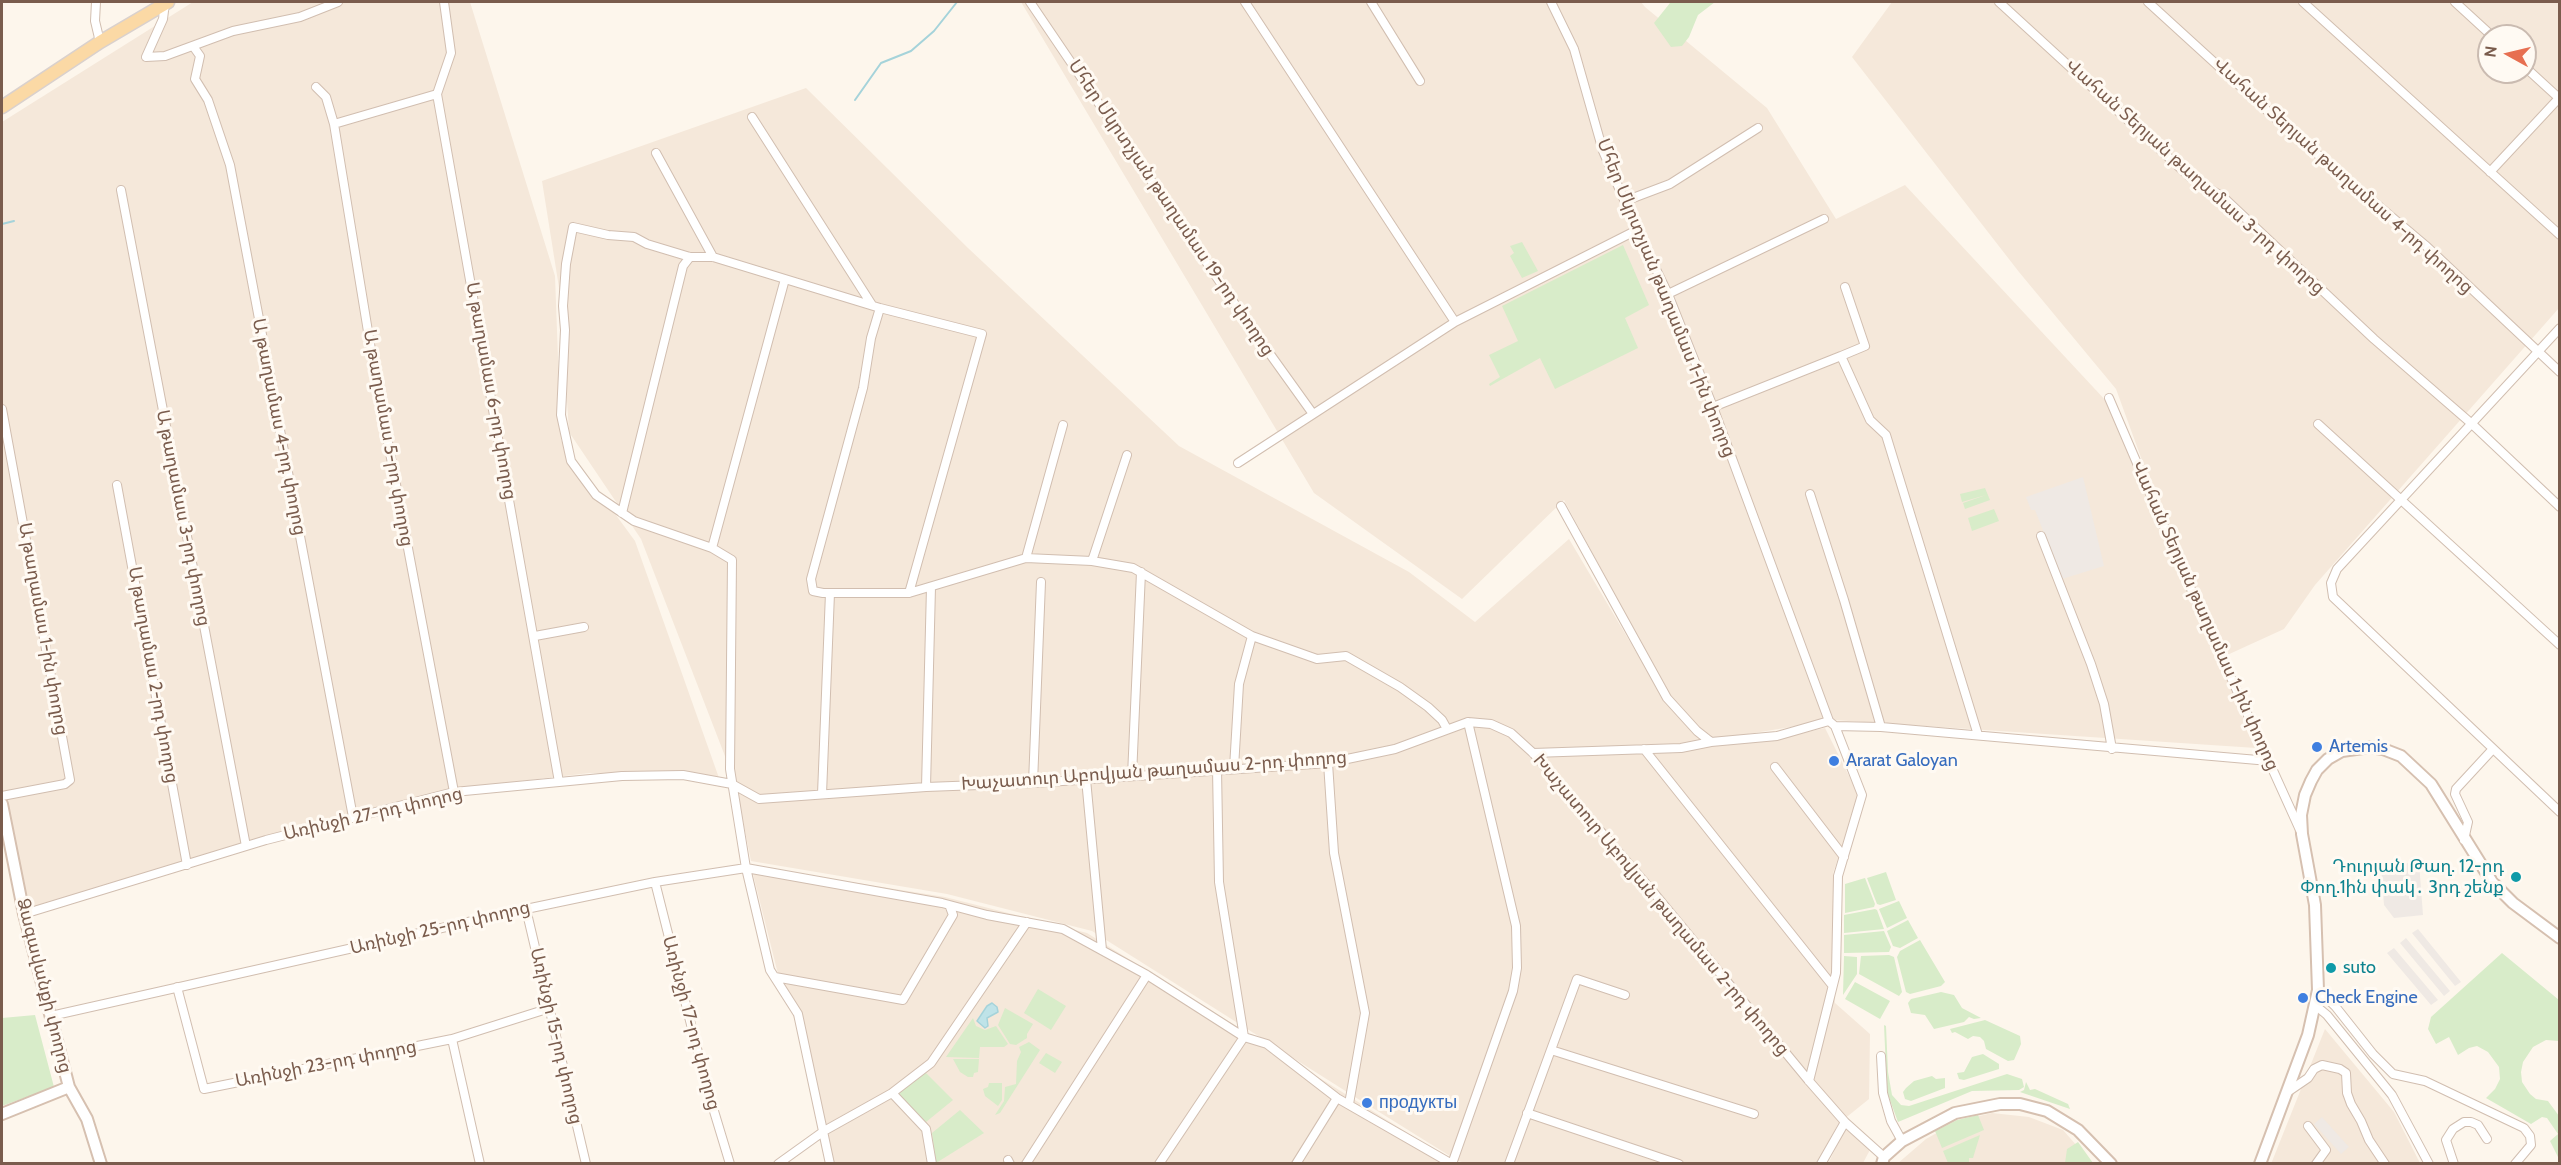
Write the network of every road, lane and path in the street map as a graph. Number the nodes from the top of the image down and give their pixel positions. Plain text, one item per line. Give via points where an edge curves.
1 (96, 2) edge
2 (167, 2) edge
3 (338, 2) edge
4 (444, 2) edge
5 (1030, 2) edge
6 (1245, 2) edge
7 (1371, 2) edge
8 (1551, 2) edge
9 (1999, 2) edge
10 (2148, 2) edge
11 (2303, 2) edge
12 (2455, 2) edge
13 (2479, 24) edge
14 (100, 42) junction
15 (193, 46) junction
16 (2537, 78) edge
17 (1420, 81) dead end
18 (316, 87) dead end
19 (437, 94) junction
20 (2559, 98) edge
21 (2, 107) edge
22 (752, 117) dead end
23 (334, 123) junction
24 (1758, 128) dead end
25 (656, 153) dead end
26 (2490, 172) junction
27 (121, 190) dead end
28 (1625, 201) junction
29 (1824, 219) dead end
30 (1637, 230) junction
31 (2559, 235) edge
32 (690, 256) junction
33 (713, 257) junction
34 (785, 279) junction
35 (1845, 287) dead end
36 (1668, 294) junction
37 (872, 304) junction
38 (880, 308) junction
39 (1455, 322) junction
40 (2559, 328) edge
41 (2537, 352) junction
42 (1841, 356) junction
43 (2559, 372) edge
44 (2109, 398) dead end
45 (1713, 407) junction
46 (2, 409) edge
47 (1314, 414) junction
48 (2318, 424) dead end
49 (2472, 424) junction
50 (1062, 425) dead end
51 (1127, 454) dead end
52 (1238, 463) dead end
53 (117, 485) dead end
54 (1810, 494) dead end
55 (2401, 498) junction
56 (1561, 506) dead end
57 (2559, 507) edge
58 (622, 513) junction
59 (2041, 536) dead end
60 (712, 548) junction
61 (1026, 558) junction
62 (1092, 561) junction
63 (1141, 572) junction
64 (1041, 582) dead end
65 (931, 587) junction
66 (830, 592) junction
67 (909, 593) junction
68 (584, 627) dead end
69 (535, 636) junction
70 (1252, 636) junction
71 (2559, 645) edge
72 (1468, 722) junction
73 (1832, 724) junction
74 (1881, 727) junction
75 (1447, 729) junction
76 (1978, 735) junction
77 (1711, 742) junction
78 (2112, 749) junction
79 (1644, 750) junction
80 (2492, 750) junction
81 (1533, 753) junction
82 (2269, 761) junction
83 (1328, 763) junction
84 (1776, 767) dead end
85 (1234, 768) junction
86 (1217, 769) junction
87 (1132, 776) junction
88 (1086, 779) junction
89 (559, 782) junction
90 (1033, 783) junction
91 (732, 784) junction
92 (926, 787) junction
93 (454, 792) junction
94 (822, 794) junction
95 (2, 796) edge
96 (2, 804) edge
97 (2559, 813) edge
98 (353, 817) junction
99 (2302, 834) junction
100 (2464, 840) junction
101 (246, 846) junction
102 (1844, 857) junction
103 (187, 865) junction
104 (746, 868) junction
105 (656, 882) junction
106 (950, 907) junction
107 (526, 909) junction
108 (24, 914) junction
109 (1027, 922) junction
110 (2559, 938) edge
111 (1102, 950) junction
112 (1148, 975) junction
113 (775, 977) junction
114 (1832, 985) junction
115 (177, 987) junction
116 (2318, 990) junction
117 (1625, 995) dead end
118 (2315, 1005) junction
119 (550, 1008) junction
120 (51, 1016) junction
121 (1244, 1037) junction
122 (452, 1039) junction
123 (1551, 1050) junction
124 (1881, 1056) dead end
125 (1809, 1081) junction
126 (69, 1087) junction
127 (2289, 1091) junction
128 (892, 1093) junction
129 (1337, 1098) junction
130 (1350, 1104) junction
131 (1527, 1113) junction
132 (2, 1114) edge
133 (1754, 1114) dead end
134 (1845, 1122) junction
135 (2308, 1126) dead end
136 (824, 1131) junction
137 (2487, 1139) dead end
138 (1902, 1141) junction
139 (1883, 1160) edge
140 (100, 1164) edge
141 (480, 1164) edge
142 (586, 1164) edge
143 (730, 1164) edge
144 (778, 1164) edge
145 (830, 1164) edge
146 (932, 1164) edge
147 (1026, 1164) edge
148 (1159, 1164) edge
149 (1296, 1164) edge
150 (1452, 1164) edge
151 (1509, 1164) edge
152 (1679, 1164) edge
153 (1821, 1164) edge
154 (2111, 1164) edge
155 (2260, 1164) edge
156 (2316, 1164) edge
157 (2385, 1164) edge
158 (2429, 1164) edge
159 (2454, 1164) edge
160 (2515, 1164) edge

1 - 14 street
2 - 14 main road
2 - 15 street via 146,57 165,56
3 - 15 street via 300,17 233,31
4 - 19 street, Ա թաղամաս 6-րդ փողոց via 451,53
5 - 47 street, Մհեր Մկրտչյան թաղամաս 19-րդ փողոց
6 - 39 street
7 - 17 street
8 - 28 street, Մհեր Մկրտչյան թաղամաս 1-ին փողոց via 1574,49 1603,151
9 - 49 street, Վահան Տերյան թաղամաս 3-րդ փողոց via 2190,177 2223,197 2374,339
10 - 41 street, Վահան Տերյան թաղամաս 4-րդ փողոց via 2284,126 2425,245
11 - 26 street
12 - 13 street
14 - 21 main road
15 - 98 street, Ա թաղամաս 4-րդ փողոց via 200,56 195,79 208,100 230,165
16 - 20 street
18 - 23 street, Ա թաղամաս 5-րդ փողոց via 326,97
19 - 23 street
19 - 69 street, Ա թաղամաս 6-րդ փողոց
20 - 26 street
22 - 37 street
23 - 93 street, Ա թաղամաս 5-րդ փողոց via 374,368
24 - 28 street via 1670,183
25 - 33 street
26 - 31 street
27 - 101 street, Ա թաղամաս 3-րդ փողոց
28 - 30 street, Մհեր Մկրտչյան թաղամաս 1-ին փողոց
29 - 36 street
30 - 36 street, Մհեր Մկրտչյան թաղամաս 1-ին փողոց
30 - 39 street
32 - 33 street
32 - 58 street via 683,266
32 - 58 street via 634,237 573,227 563,306 561,415 571,461 596,495
33 - 34 street
34 - 37 street
34 - 60 street
35 - 42 street via 1865,346
36 - 45 street, Մհեր Մկրտչյան թաղամաս 1-ին փողոց
37 - 38 street
38 - 66 street via 810,579 813,591
38 - 67 street via 982,334
39 - 47 street
40 - 41 street
41 - 43 street, Վահան Տերյան թաղամաս 4-րդ փողոց
41 - 49 street
42 - 45 street
42 - 76 street via 1870,420 1886,435
44 - 82 street, Վահան Տերյան թաղամաս 1-ին փողոց
45 - 73 street, Մհեր Մկրտչյան թաղամաս 1-ին փողոց
46 - 95 street, Ա թաղամաս 1-ին փողոց via 70,780
47 - 52 street
48 - 55 street
49 - 55 street
49 - 57 street, Վահան Տերյան թաղամաս 3-րդ փողոց
50 - 61 street
51 - 62 street
53 - 103 street, Ա թաղամաս 2-րդ փողոց
54 - 74 street
55 - 71 street
55 - 80 street via 2337,569 2331,583 2333,597
56 - 77 street via 1668,699
58 - 60 street via 634,521
59 - 78 street via 2091,664 2104,704
60 - 91 street via 732,560
61 - 62 street
61 - 65 street
62 - 63 street
63 - 70 street
63 - 87 street
64 - 90 street
65 - 67 street
65 - 92 street
66 - 67 street
66 - 94 street
68 - 69 street
69 - 89 street, Ա թաղամաս 6-րդ փողոց
70 - 75 street via 1317,658 1346,656 1428,707
70 - 85 street via 1239,684
72 - 75 street, Խաչատուր Աբովյան թաղամաս 2-րդ փողոց
72 - 81 street, Խաչատուր Աբովյան թաղամաս 2-րդ փողոց via 1491,724 1511,732
72 - 150 street via 1516,926 1517,968 1513,991
73 - 74 street
73 - 77 street via 1777,736
73 - 102 street, Մհեր Մկրտչյան թաղամաս 1-ին փողոց via 1862,795
74 - 76 street
75 - 83 street, Խաչատուր Աբովյան թաղամաս 2-րդ փողոց via 1395,749
76 - 78 street
77 - 79 street
78 - 82 street
79 - 81 street
79 - 114 street
80 - 97 street
80 - 100 street via 2456,789 2469,822
81 - 125 street, Խաչատուր Աբովյան թաղամաս 2-րդ փողոց
82 - 99 street, Վահան Տերյան թաղամաս 1-ին փողոց
83 - 85 street, Խաչատուր Աբովյան թաղամաս 2-րդ փողոց
83 - 130 street via 1334,853 1365,1013
84 - 102 street
85 - 86 street, Խաչատուր Աբովյան թաղամաս 2-րդ փողոց
86 - 87 street, Խաչատուր Աբովյան թաղամաս 2-րդ փողոց
86 - 121 street via 1219,882
87 - 88 street, Խաչատուր Աբովյան թաղամաս 2-րդ փողոց
88 - 90 street, Խաչատուր Աբովյան թաղամաս 2-րդ փողոց
88 - 111 street
89 - 91 street, Առինջի 27-րդ փողոց via 683,775
89 - 93 street, Առինջի 27-րդ փողոց
90 - 92 street, Խաչատուր Աբովյան թաղամաս 2-րդ փողոց
91 - 94 street, Խաչատուր Աբովյան թաղամաս 2-րդ փողոց via 759,800
91 - 104 street
92 - 94 street, Խաչատուր Աբովյան թաղամաս 2-րդ փողոց
93 - 98 street, Առինջի 27-րդ փողոց
96 - 108 main road, Ձագավանքի փողոց
98 - 101 street, Առինջի 27-րդ փողոց
99 - 100 main road via 2304,795 2317,770 2342,751 2370,747 2383,748 2416,767 2431,784
99 - 116 main road via 2315,905
100 - 110 main road via 2492,882
101 - 103 street, Առինջի 27-րդ փողոց
102 - 114 street, Մհեր Մկրտչյան թաղամաս 1-ին փողոց via 1838,876 1836,973
103 - 108 street, Առինջի 27-րդ փողոց
104 - 105 street, Առինջի 25-րդ փողոց
104 - 106 street, Առինջի 25-րդ փողոց
104 - 113 street via 770,970
105 - 107 street, Առինջի 25-րդ փողոց
105 - 143 street, Առինջի 17-րդ փողոց
106 - 109 street, Առինջի 25-րդ փողոց
106 - 113 street via 953,915 903,1000
107 - 115 street, Առինջի 25-րդ փողոց
107 - 119 street, Առինջի 15-րդ փողոց
108 - 120 main road, Ձագավանքի փողոց
109 - 111 street, Առինջի 25-րդ փողոց via 1063,929
109 - 128 street via 931,1063
111 - 112 street, Առինջի 25-րդ փողոց
112 - 121 street, Առինջի 25-րդ փողոց
112 - 147 street
113 - 136 street via 798,1014
114 - 125 street, Մհեր Մկրտչյան թաղամաս 1-ին փողոց
115 - 120 street, Առինջի 25-րդ փողոց
115 - 122 street, Առինջի 23-րդ փողոց via 204,1089
116 - 118 main road
116 - 160 street via 2393,1074 2425,1081 2524,1128 2531,1145
117 - 123 street via 1577,979
118 - 127 main road
118 - 158 street via 2392,1095
119 - 122 street, Առինջի 23-րդ փողոց
119 - 142 street, Առինջի 15-րդ փողոց
120 - 126 main road, Ձագավանքի փողոց
121 - 129 street, Առինջի 25-րդ փողոց via 1267,1044
121 - 148 street
122 - 141 street
123 - 131 street
123 - 133 street
124 - 138 street via 1883,1093
125 - 134 street, Խաչատուր Աբովյան թաղամաս 2-րդ փողոց
126 - 132 main road
126 - 140 main road, Ձագավանքի փողոց via 87,1119
127 - 155 main road
127 - 157 street via 2322,1065 2346,1073 2351,1104
128 - 136 street
128 - 146 street via 926,1129
129 - 130 street, Առինջի 25-րդ փողոց
129 - 149 street
130 - 150 street, Առինջի 25-րդ փողոց
131 - 151 street
131 - 152 street
134 - 139 street, Խաչատուր Աբովյան թաղամաս 2-րդ փողոց
134 - 153 street
135 - 156 street via 2326,1150
136 - 144 street
136 - 145 street
137 - 159 street via 2478,1125 2471,1122 2453,1129 2446,1140
138 - 139 main road
138 - 154 main road via 1955,1113 1990,1105 2020,1104 2047,1111 2078,1130

